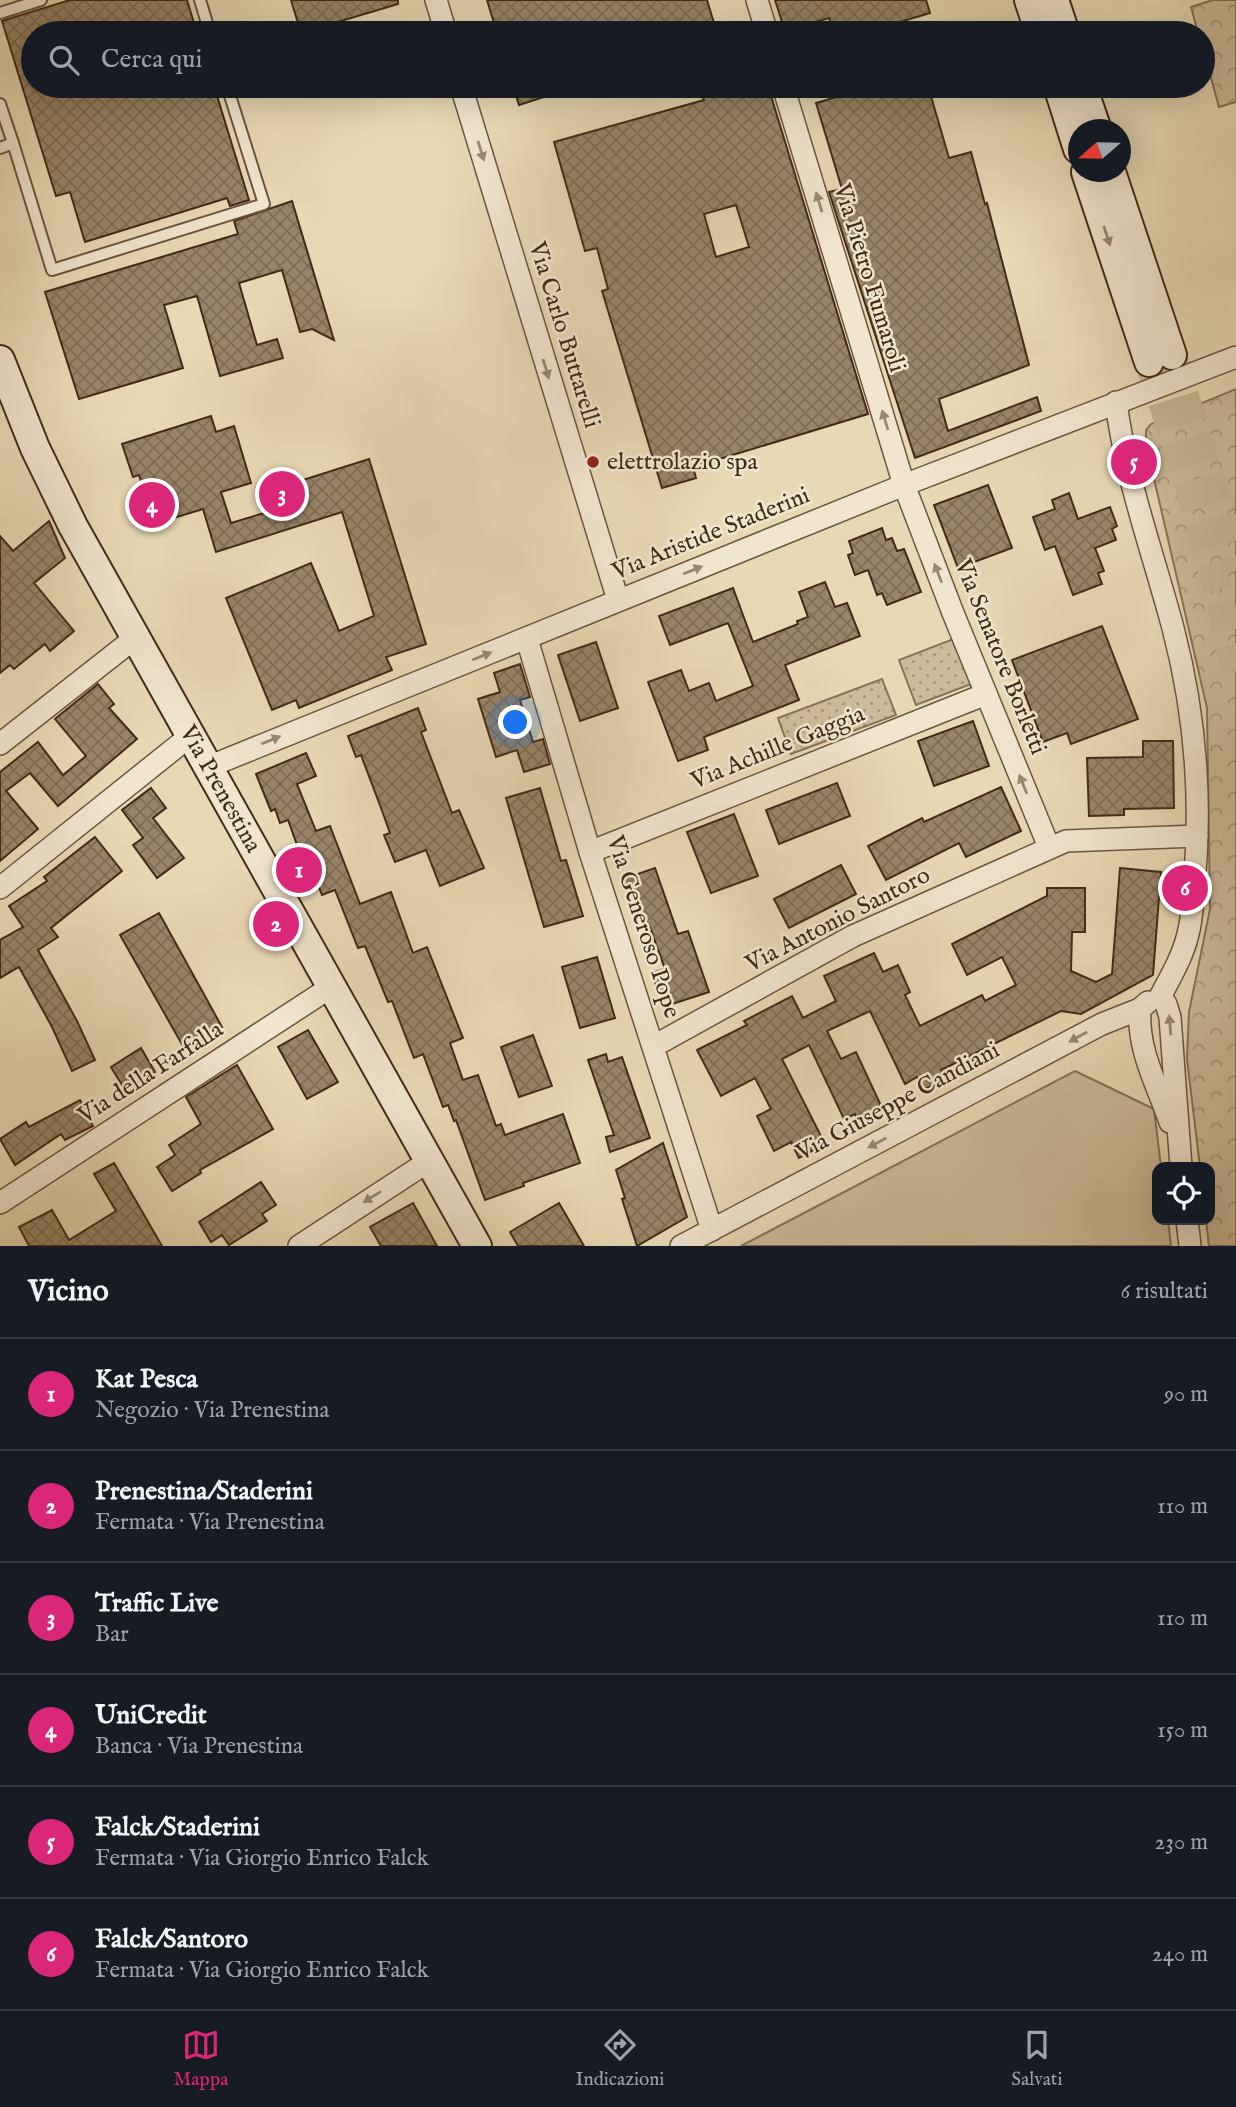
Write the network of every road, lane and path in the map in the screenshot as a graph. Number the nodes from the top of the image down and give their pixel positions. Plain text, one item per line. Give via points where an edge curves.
1 (41, 0) edge
2 (200, 0) edge
3 (436, 0) edge
4 (757, 0) edge
5 (1029, 0) edge
6 (1054, 0) edge
7 (0, 13) edge
8 (207, 21) edge
9 (442, 21) edge
10 (763, 21) edge
11 (1036, 21) edge
12 (1061, 21) edge
13 (231, 98) edge
14 (465, 98) edge
15 (787, 98) edge
16 (1062, 98) edge
17 (1086, 98) edge
18 (0, 104) edge
19 (1069, 119) edge
20 (1093, 119) edge
21 (13, 144) junction
22 (0, 148) edge
23 (1090, 182) edge
24 (1114, 182) edge
25 (1236, 357) edge
26 (3, 375) edge
27 (1116, 402) junction
28 (904, 485) junction
29 (618, 600) junction
30 (135, 638) junction
31 (527, 639) junction
32 (986, 694) junction
33 (190, 737) junction
34 (0, 744) edge
35 (208, 767) junction
36 (1197, 836) junction
37 (1049, 847) junction
38 (590, 852) junction
39 (0, 888) edge
40 (331, 986) junction
41 (1160, 997) junction
42 (1140, 1009) junction
43 (654, 1046) junction
44 (1171, 1056) junction
45 (1150, 1069) junction
46 (1178, 1144) junction
47 (429, 1161) junction
48 (1180, 1162) edge
49 (0, 1203) edge
50 (1188, 1225) edge
51 (712, 1230) junction
52 (299, 1246) edge
53 (477, 1246) edge
54 (681, 1246) edge
55 (1190, 1246) edge

1 - 7 lane
2 - 8 lane
3 - 9 street
4 - 10 street
5 - 11 street
6 - 12 street
13 - 21 lane via 264,204 52,270
14 -> 29 street, Via Carlo Buttarelli
28 -> 15 street, Via Pietro Fumaroli
16 - 19 street
17 - 20 street
18 - 21 lane
21 - 22 lane
23 -> 24 street via 1161,359
25 - 27 street, Via Aristide Staderini
26 - 30 street, Via Prenestina via 53,488
27 - 28 street, Via Aristide Staderini
27 - 36 street via 1129,476 1183,674 1194,750
29 -> 28 street, Via Aristide Staderini
32 -> 28 street, Via Senatore Borletti
29 - 31 street, Via Aristide Staderini
30 - 33 street, Via Prenestina
30 - 34 street
35 -> 31 street, Via Aristide Staderini
31 - 38 street, Via Generoso Pope
37 -> 32 street, Via Senatore Borletti
32 - 38 street, Via Achille Gaggia
33 - 35 street, Via Prenestina
33 - 39 street
35 - 40 street, Via Prenestina
36 - 37 street, Via Antonio Santoro via 1066,841
36 - 41 street via 1189,931
37 - 43 street, Via Antonio Santoro via 853,936
38 - 43 street, Via Generoso Pope
40 - 47 street, Via Prenestina
40 - 49 street, Via della Farfalla
41 - 42 street, Via Giuseppe Candiani
44 -> 41 street via 1170,1017
42 - 45 street via 1139,1035
42 -> 51 street, Via Giuseppe Candiani via 1102,1024
43 - 51 street, Via Generoso Pope
44 - 45 street
44 - 46 street
45 - 46 street
46 - 48 street
47 -> 52 street
47 - 53 street, Via Prenestina
50 - 55 street
51 - 54 street, Via Giuseppe Candiani

